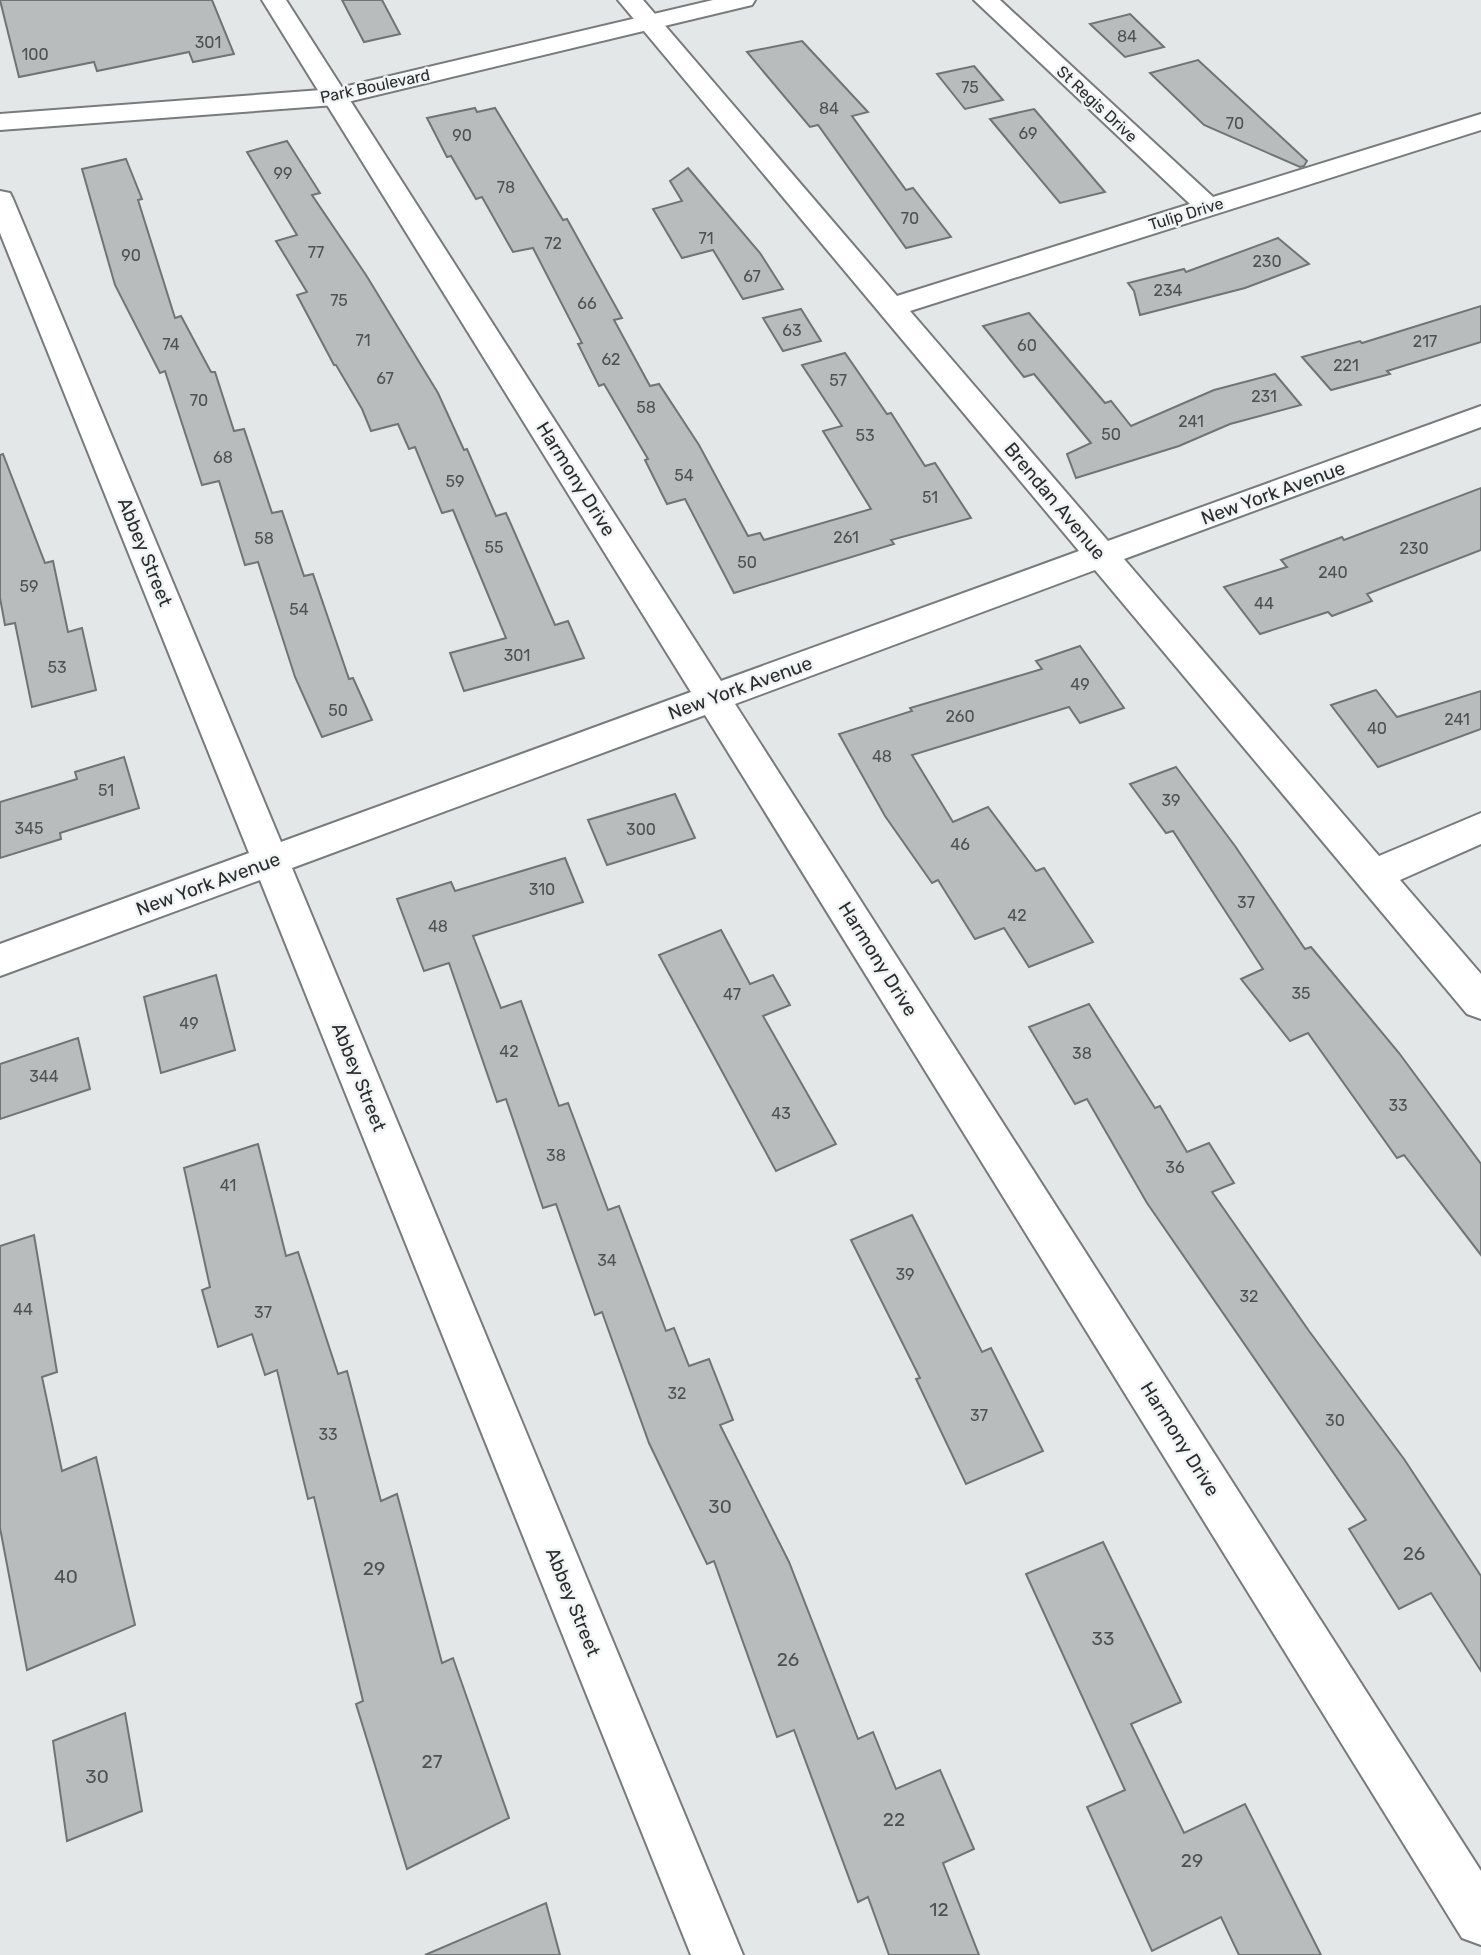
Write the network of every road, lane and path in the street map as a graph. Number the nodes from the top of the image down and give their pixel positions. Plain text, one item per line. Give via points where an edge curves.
1 (274, 0) edge
2 (743, 0) edge
3 (986, 0) edge
4 (640, 11) edge
5 (335, 97) junction
6 (0, 122) edge
7 (1481, 122) edge
8 (0, 199) edge
9 (1208, 207) junction
10 (891, 307) junction
11 (1481, 416) edge
12 (1101, 556) junction
13 (714, 698) junction
14 (1481, 828) edge
15 (271, 861) junction
16 (1373, 875) junction
17 (0, 960) edge
18 (1481, 1002) edge
19 (1481, 1919) edge
20 (718, 1955) edge

1 - 5 street, Harmony Drive
2 - 4 street, Park Boulevard
3 - 9 street, St Regis Drive
4 - 5 street, Park Boulevard
4 - 10 street, Brendan Avenue
5 - 6 street, Park Boulevard
5 - 13 street, Harmony Drive
7 - 9 street, Tulip Drive
8 - 15 street, Abbey Street
9 - 10 street, Tulip Drive
10 - 12 street, Brendan Avenue
11 - 12 street, New York Avenue
12 - 13 street, New York Avenue
12 - 16 street, Brendan Avenue
13 - 15 street, New York Avenue
13 - 19 street, Harmony Drive
14 - 16 street
15 - 17 street, New York Avenue
15 - 20 street, Abbey Street
16 - 18 street, Brendan Avenue

